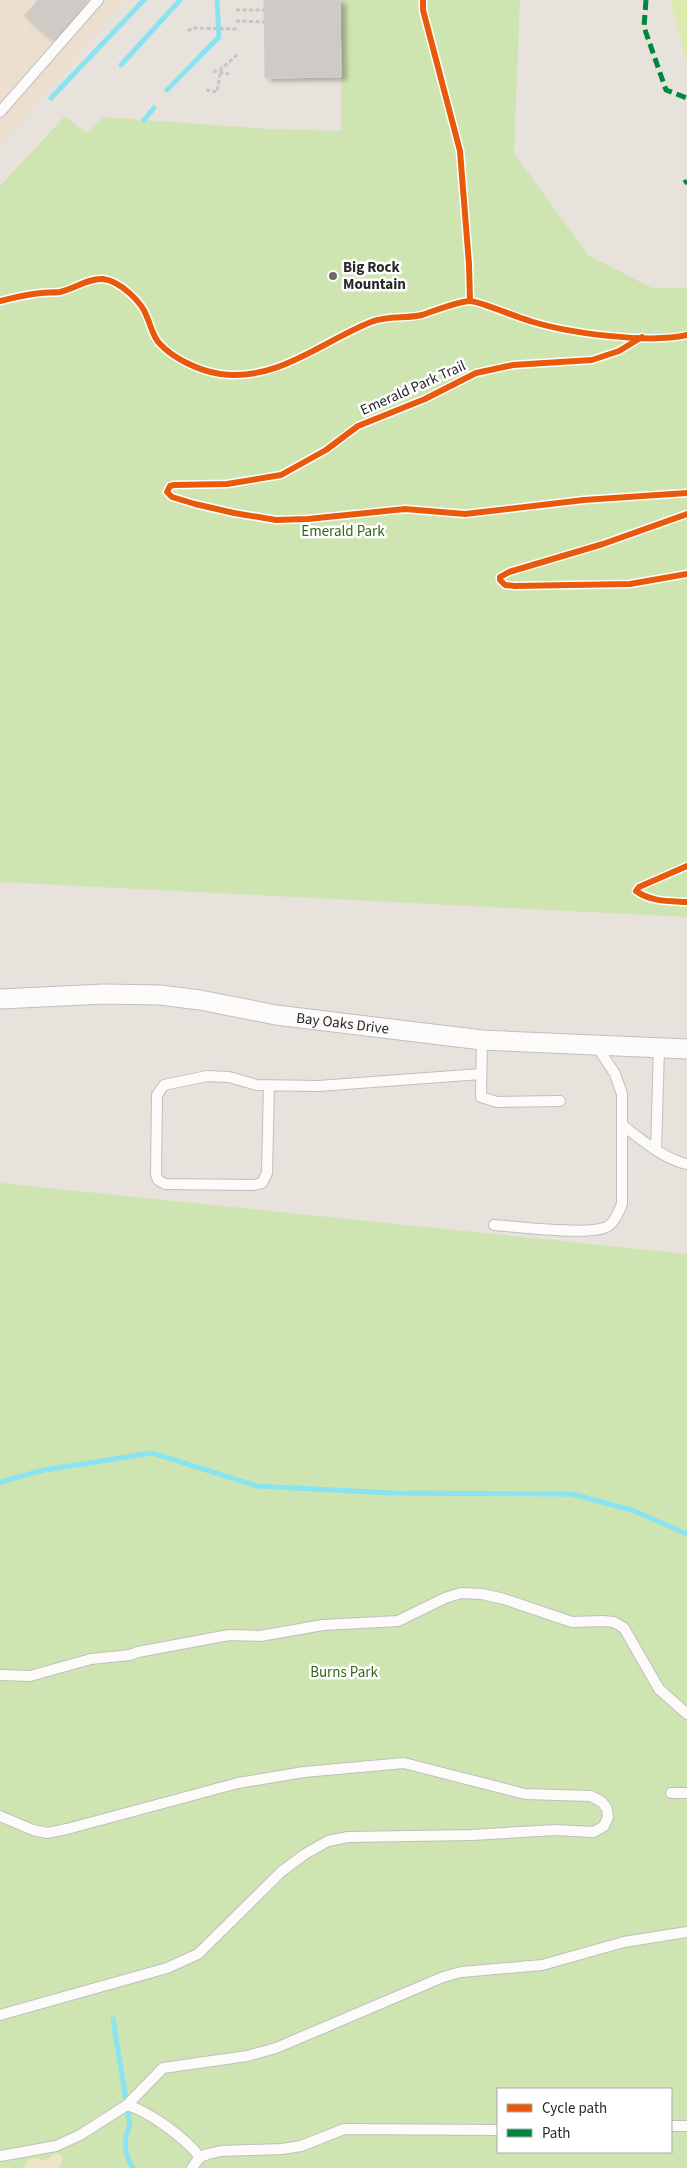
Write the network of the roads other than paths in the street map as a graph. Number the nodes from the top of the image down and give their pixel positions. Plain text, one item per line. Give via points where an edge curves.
1 (98, 0) edge
2 (0, 112) edge
3 (0, 1000) edge
4 (482, 1040) junction
5 (596, 1044) junction
6 (659, 1048) junction
7 (687, 1049) edge
8 (481, 1074) junction
9 (269, 1085) junction
10 (560, 1101) dead end
11 (622, 1125) junction
12 (656, 1150) junction
13 (687, 1164) edge
14 (494, 1226) dead end
15 (0, 1675) edge
16 (687, 1714) edge
17 (671, 1793) dead end
18 (687, 1793) edge
19 (0, 1816) edge
20 (687, 1932) edge
21 (0, 2015) edge
22 (126, 2105) junction
23 (672, 2126) edge
24 (687, 2126) edge
25 (497, 2130) edge
26 (0, 2156) edge
27 (200, 2157) junction
28 (192, 2168) edge

1 - 2 lane
3 - 4 street, Bay Oaks Drive via 104,994 160,995 276,1015
4 - 5 street, Bay Oaks Drive
4 - 8 lane
5 - 6 street, Bay Oaks Drive
5 - 11 lane via 615,1074 622,1094
6 - 7 street, Bay Oaks Drive
6 - 12 lane
8 - 9 lane via 318,1086
8 - 10 lane via 481,1097 497,1102
9 - 9 lane via 207,1076 164,1085 157,1095 158,1180 166,1184 254,1185 262,1182 266,1173
11 - 12 lane
11 - 14 lane via 622,1204 616,1218 605,1228 588,1231
12 - 13 lane
15 - 16 lane via 30,1676 91,1659 130,1655 230,1635 260,1636 323,1625 398,1620 461,1593 482,1594 528,1606 560,1620 614,1622 624,1628 659,1688
17 - 18 lane
19 - 21 lane via 47,1833 238,1783 304,1772 404,1763 525,1794 591,1796 602,1802 608,1817 604,1826 594,1832 555,1830 348,1837 328,1841 282,1871 198,1954 167,1968
20 - 22 lane via 624,1942 542,1965 461,1972 443,1977 276,2048 247,2056 163,2068
22 - 26 lane via 80,2135 56,2146
22 - 27 lane via 171,2131
23 - 24 lane
25 - 27 lane via 344,2128 301,2146 221,2151
27 - 28 lane

